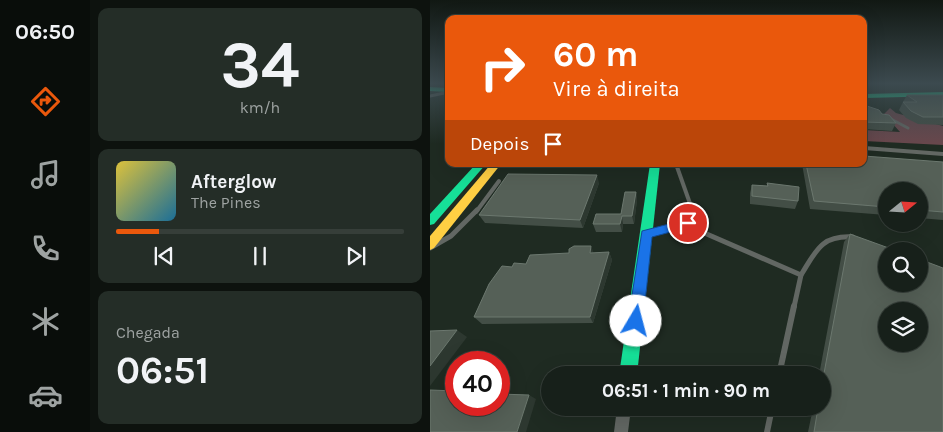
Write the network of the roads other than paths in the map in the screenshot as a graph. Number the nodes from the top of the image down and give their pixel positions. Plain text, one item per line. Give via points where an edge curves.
1 (884, 116) edge
2 (908, 128) dead end
3 (867, 148) edge
4 (943, 154) edge
5 (478, 167) edge
6 (494, 167) edge
7 (655, 167) edge
8 (677, 167) edge
9 (499, 181) dead end
10 (430, 221) edge
11 (686, 225) junction
12 (646, 234) junction
13 (861, 240) edge
14 (430, 246) edge
15 (801, 275) junction
16 (629, 366) edge
17 (781, 366) edge
18 (623, 416) edge
19 (770, 416) edge
20 (621, 432) edge
21 (766, 432) edge

1 - 2 lane
3 - 4 lane
5 - 10 main road
6 - 14 main road
7 - 12 main road
8 - 11 lane via 694,213 694,218
9 - 14 lane via 464,226 439,244
11 - 12 lane
11 - 15 lane
12 - 16 main road
13 - 15 lane via 838,235 826,239
15 - 17 lane
18 - 20 street
19 - 21 lane

